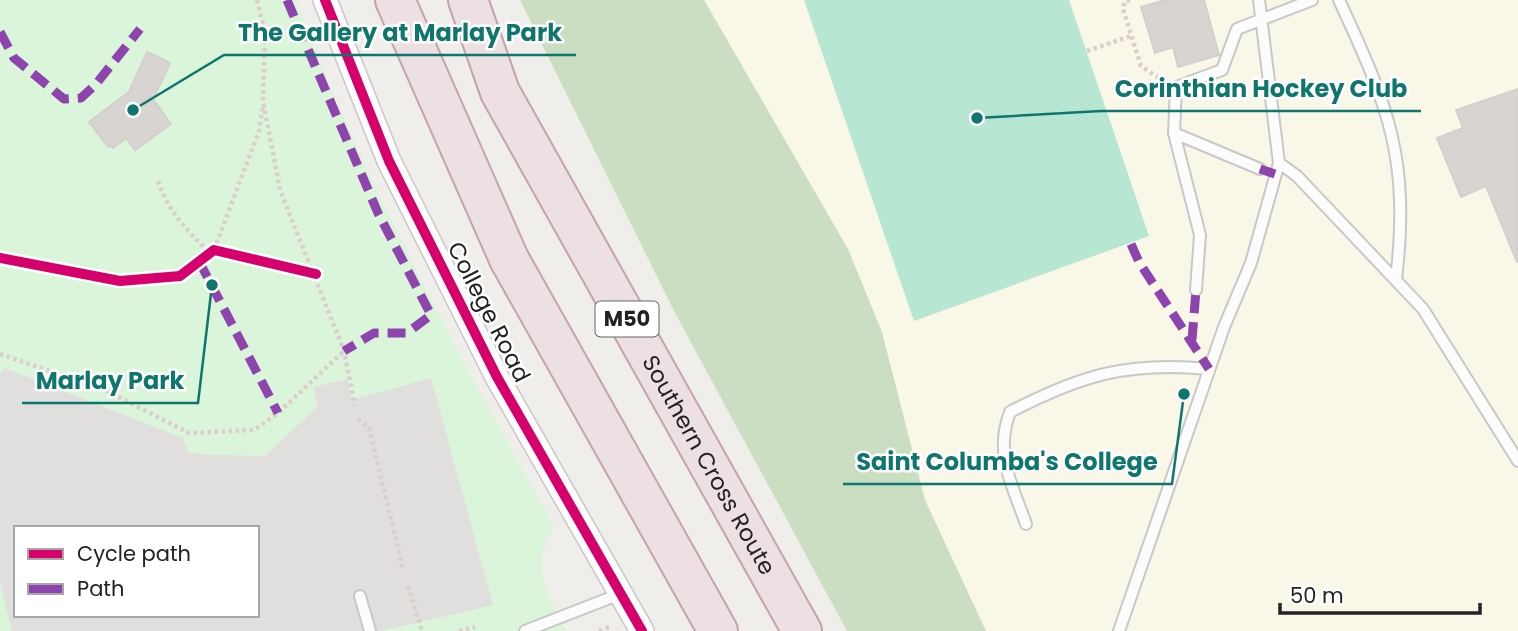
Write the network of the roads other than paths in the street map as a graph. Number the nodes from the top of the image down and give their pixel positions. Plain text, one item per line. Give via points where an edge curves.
1 (325, 0) edge
2 (395, 0) edge
3 (468, 0) edge
4 (1259, 0) edge
5 (1312, 0) edge
6 (1339, 0) edge
7 (1263, 17) junction
8 (1174, 134) junction
9 (1279, 163) junction
10 (1260, 169) dead end
11 (1396, 280) junction
12 (1196, 290) dead end
13 (1209, 369) junction
14 (1518, 461) edge
15 (1026, 524) dead end
16 (620, 594) junction
17 (360, 596) dead end
18 (370, 631) edge
19 (525, 631) edge
20 (642, 631) edge
21 (718, 631) edge
22 (802, 631) edge
23 (1119, 631) edge

1 - 16 street, College Road via 407,197 497,377
2 - 21 highway via 509,259
3 - 22 highway, Southern Cross Route / M50 via 500,92
4 - 7 lane
5 - 7 lane
6 - 11 lane via 1380,89 1392,127 1402,217
7 - 8 lane via 1237,30 1222,70 1176,88
7 - 9 lane
8 - 10 lane
8 - 12 lane via 1200,235
9 - 11 lane via 1297,176
9 - 13 lane via 1251,263
11 - 14 lane via 1423,310
13 - 15 lane via 1129,367 1051,390 1010,412 1002,434 1005,464
13 - 23 lane
16 - 19 lane
16 - 20 street, College Road
17 - 18 lane

